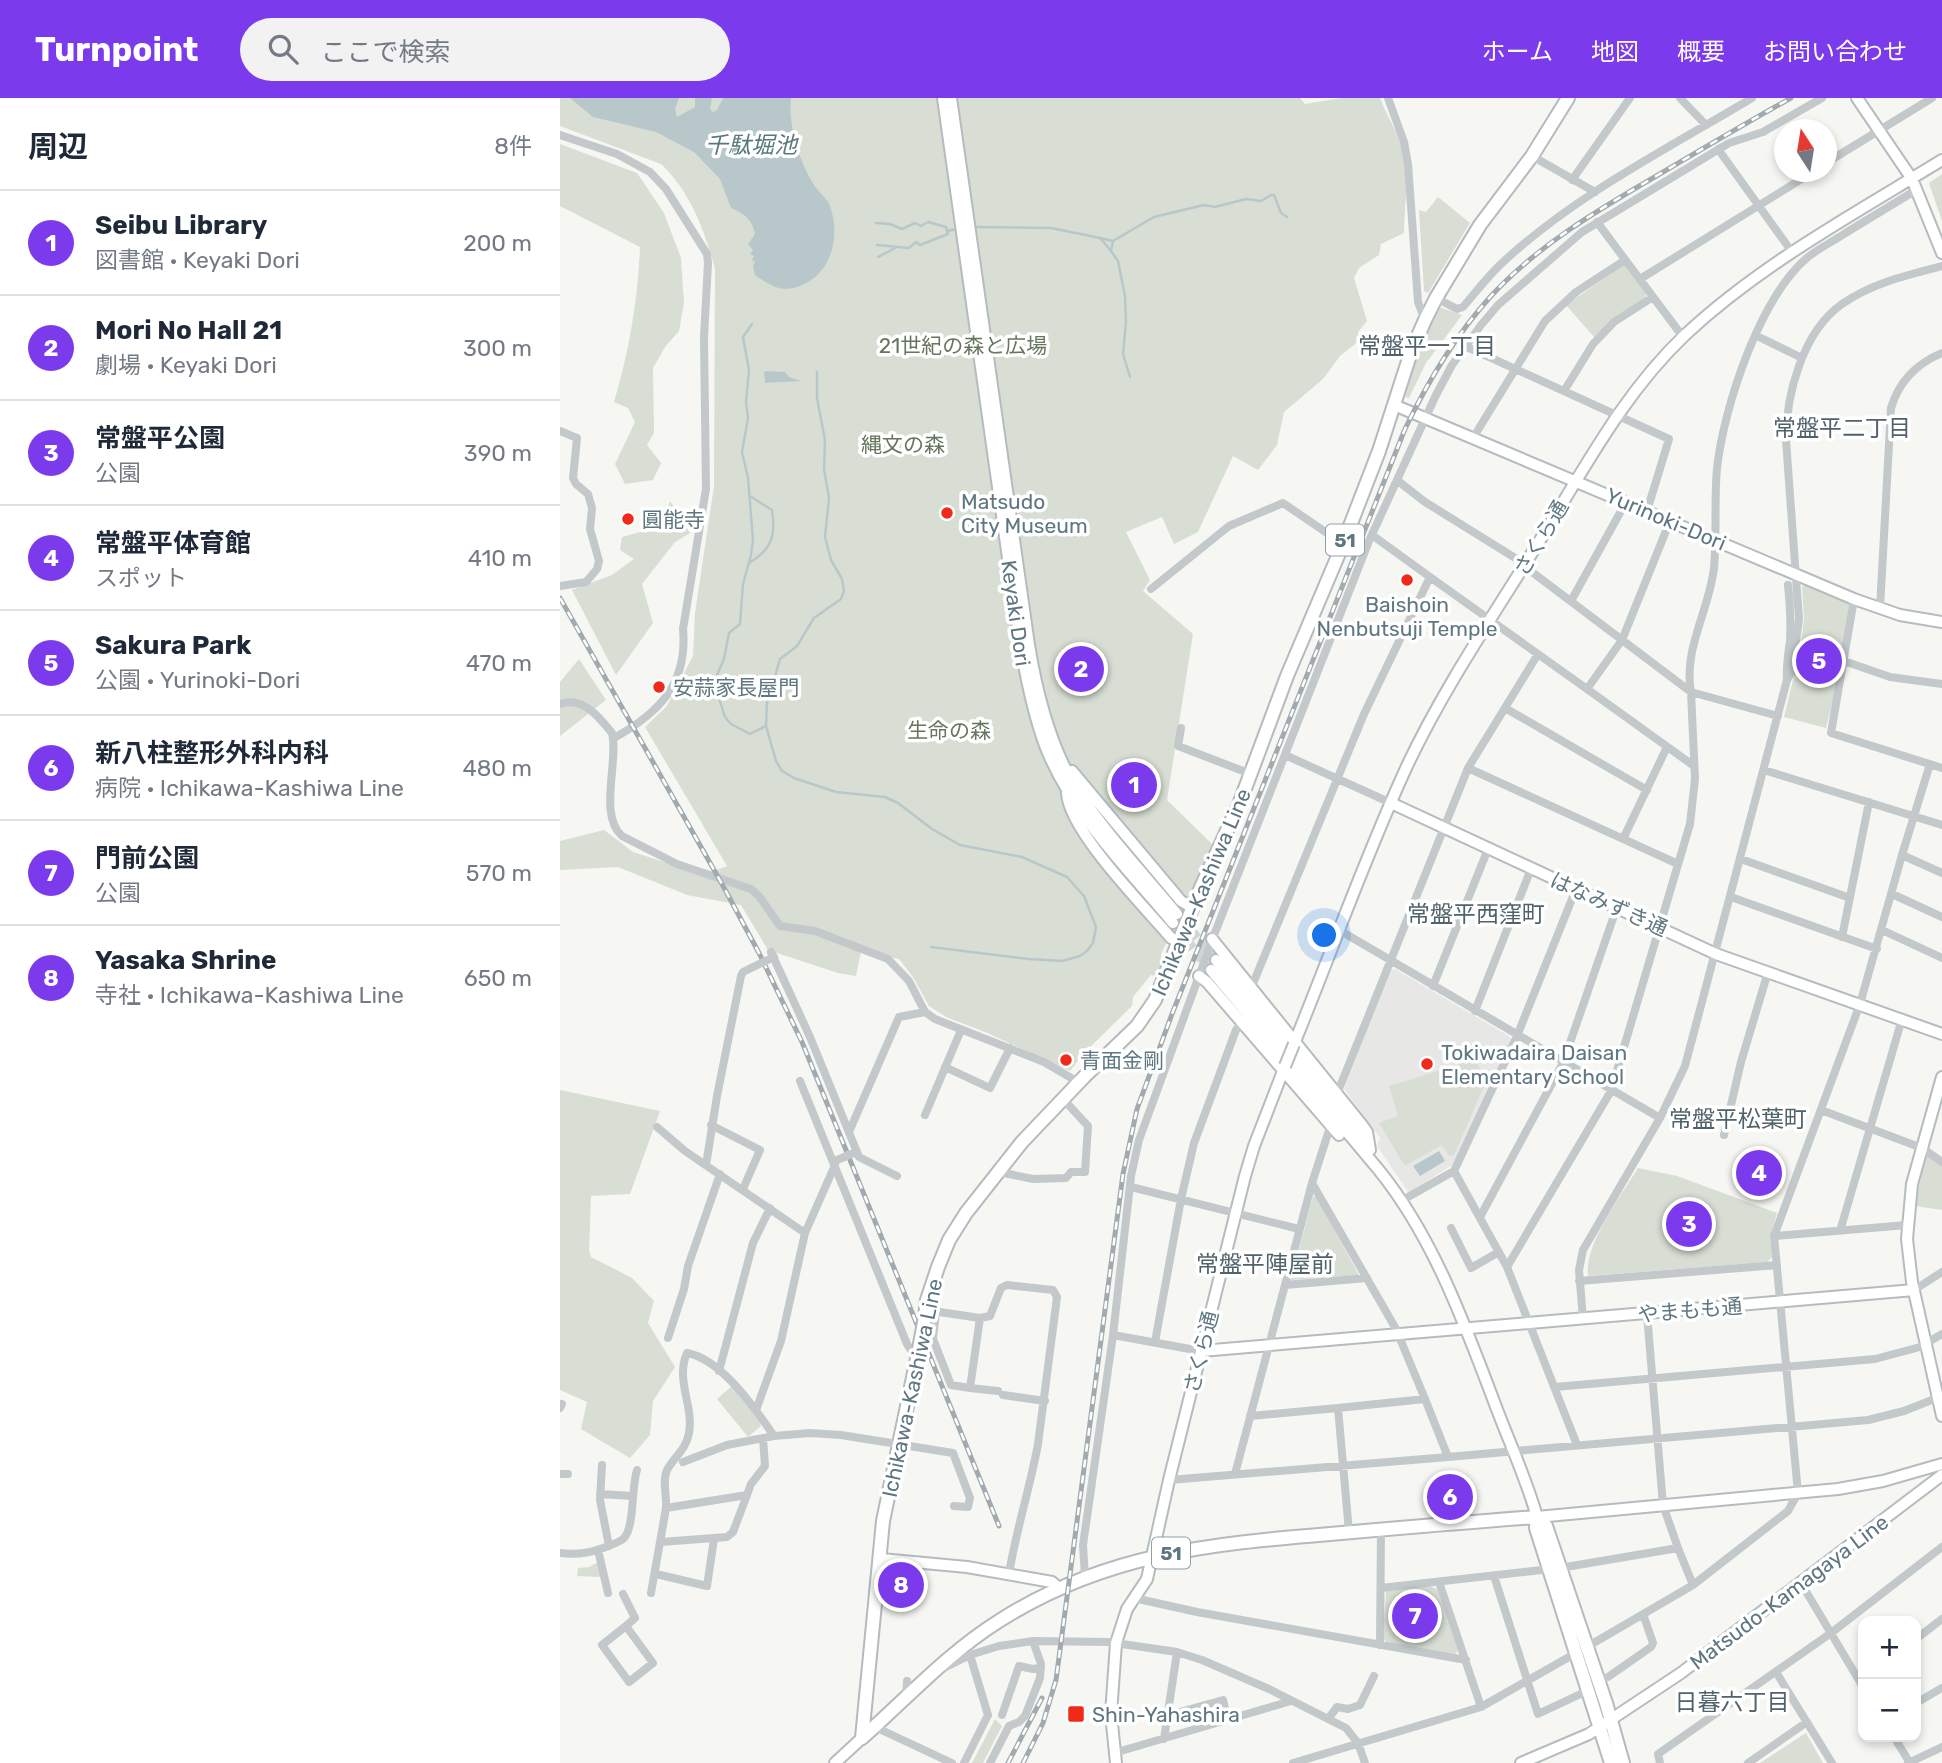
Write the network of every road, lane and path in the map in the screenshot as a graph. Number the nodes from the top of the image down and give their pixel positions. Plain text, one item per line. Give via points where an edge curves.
1 (943, 98) edge
2 (951, 98) edge
3 (1388, 98) edge
4 (1568, 98) edge
5 (1630, 98) edge
6 (1680, 98) edge
7 (1752, 98) edge
8 (1822, 98) edge
9 (1857, 98) edge
10 (1932, 98) edge
11 (950, 115) junction
12 (1706, 125) junction
13 (1879, 130) junction
14 (560, 135) edge
15 (1718, 149) junction
16 (1532, 156) junction
17 (1837, 156) edge
18 (1942, 160) edge
19 (1572, 180) junction
20 (1796, 182) edge
21 (1914, 184) junction
22 (1595, 192) junction
23 (1758, 205) junction
24 (1597, 222) junction
25 (1792, 252) junction
26 (1942, 253) edge
27 (1625, 260) junction
28 (1942, 266) edge
29 (1640, 279) junction
30 (1653, 297) junction
31 (1436, 298) junction
32 (979, 320) junction
33 (1426, 320) junction
34 (1757, 336) junction
35 (1683, 337) junction
36 (1465, 346) junction
37 (1942, 353) edge
38 (1802, 358) junction
39 (1515, 369) junction
40 (1564, 391) junction
41 (1394, 405) junction
42 (1617, 415) junction
43 (1426, 418) junction
44 (560, 431) edge
45 (1473, 438) junction
46 (1398, 481) junction
47 (1575, 481) junction
48 (1626, 502) junction
49 (1647, 511) junction
50 (1670, 521) junction
51 (1372, 535) junction
52 (1715, 540) junction
53 (1343, 544) junction
54 (1525, 565) junction
55 (1795, 574) junction
56 (1430, 577) junction
57 (1788, 585) dead end
58 (560, 586) edge
59 (1151, 589) dead end
60 (1854, 599) junction
61 (1571, 601) junction
62 (1880, 608) junction
63 (1491, 620) junction
64 (1942, 622) edge
65 (1622, 640) junction
66 (1538, 654) junction
67 (1844, 661) junction
68 (1787, 680) junction
69 (1942, 684) edge
70 (1587, 689) junction
71 (1691, 692) junction
72 (560, 704) edge
73 (1505, 708) junction
74 (1778, 716) junction
75 (1181, 728) dead end
76 (614, 738) junction
77 (1667, 747) junction
78 (1285, 755) junction
79 (1064, 764) junction
80 (1930, 764) junction
81 (1695, 766) junction
82 (1468, 768) junction
83 (1942, 768) edge
84 (1764, 770) junction
85 (1251, 774) junction
86 (1339, 779) junction
87 (1071, 787) junction
88 (1647, 790) junction
89 (1869, 802) junction
90 (1391, 803) junction
91 (1913, 816) junction
92 (1942, 825) edge
93 (1444, 828) junction
94 (1623, 839) junction
95 (1488, 849) junction
96 (1902, 855) junction
97 (1741, 859) junction
98 (1678, 864) junction
99 (1531, 869) junction
100 (1942, 873) edge
101 (1576, 889) junction
102 (1892, 894) junction
103 (1731, 897) junction
104 (1850, 898) junction
105 (1617, 907) junction
106 (1193, 908) junction
107 (1942, 917) edge
108 (1175, 919) tunnel mouth
109 (1660, 927) junction
110 (1339, 930) junction
111 (1882, 930) junction
112 (1842, 937) junction
113 (1212, 939) junction
114 (1179, 942) junction
115 (1877, 949) junction
116 (1716, 954) junction
117 (1942, 958) edge
118 (1391, 960) junction
119 (1768, 972) junction
120 (1199, 976) junction
121 (1252, 986) junction
122 (1433, 986) junction
123 (1860, 1004) junction
124 (1475, 1011) junction
125 (925, 1012) junction
126 (1902, 1019) junction
127 (1242, 1022) junction
128 (961, 1030) junction
129 (1942, 1034) edge
130 (1517, 1036) junction
131 (1294, 1043) junction
132 (1010, 1048) junction
133 (1563, 1063) junction
134 (945, 1067) junction
135 (1284, 1068) junction
136 (1942, 1077) edge
137 (800, 1081) dead end
138 (1079, 1082) junction
139 (1611, 1091) junction
140 (1337, 1094) junction
141 (1939, 1097) edge
142 (1063, 1099) junction
143 (1821, 1110) junction
144 (925, 1115) dead end
145 (1660, 1118) junction
146 (1331, 1124) junction
147 (711, 1125) junction
148 (657, 1127) dead end
149 (1870, 1128) junction
150 (849, 1132) junction
151 (1724, 1135) dead end
152 (1922, 1148) junction
153 (1370, 1150) junction
154 (855, 1152) junction
155 (1942, 1161) edge
156 (835, 1162) junction
157 (706, 1165) junction
158 (1378, 1169) junction
159 (1454, 1171) junction
160 (999, 1172) junction
161 (720, 1174) junction
162 (897, 1176) dead end
163 (1312, 1183) junction
164 (1131, 1187) junction
165 (743, 1189) junction
166 (1181, 1199) junction
167 (1402, 1201) junction
168 (770, 1208) junction
169 (1235, 1213) junction
170 (1480, 1217) junction
171 (1907, 1225) junction
172 (1451, 1228) dead end
173 (1299, 1229) junction
174 (1840, 1231) junction
175 (805, 1233) junction
176 (1774, 1236) junction
177 (1499, 1252) junction
178 (1777, 1265) junction
179 (1507, 1268) junction
180 (1942, 1272) edge
181 (1367, 1278) junction
182 (1579, 1281) junction
183 (1285, 1285) junction
184 (1914, 1290) junction
185 (1781, 1302) junction
186 (929, 1313) junction
187 (1647, 1314) junction
188 (980, 1318) junction
189 (1583, 1319) junction
190 (1529, 1324) junction
191 (1466, 1329) junction
192 (1942, 1334) edge
193 (1113, 1335) junction
194 (1399, 1335) junction
195 (668, 1338) dead end
196 (1155, 1342) junction
197 (1926, 1344) junction
198 (1268, 1346) junction
199 (1201, 1351) junction
200 (918, 1354) junction
201 (1787, 1367) junction
202 (719, 1371) junction
203 (1652, 1378) junction
204 (1555, 1387) junction
205 (970, 1388) junction
206 (1940, 1397) edge
207 (1425, 1399) junction
208 (1045, 1401) junction
209 (1338, 1408) junction
210 (756, 1410) junction
211 (1250, 1416) junction
212 (1942, 1416) edge
213 (1792, 1427) junction
214 (774, 1436) junction
215 (763, 1438) junction
216 (1657, 1438) junction
217 (900, 1445) junction
218 (1577, 1445) junction
219 (1513, 1451) junction
220 (1448, 1457) junction
221 (683, 1462) dead end
222 (1942, 1464) edge
223 (602, 1465) dead end
224 (1343, 1465) junction
225 (637, 1470) dead end
226 (1235, 1474) junction
227 (1942, 1475) edge
228 (1169, 1480) junction
229 (1798, 1493) junction
230 (600, 1494) junction
231 (747, 1494) junction
232 (632, 1496) junction
233 (1663, 1505) junction
234 (954, 1506) dead end
235 (666, 1507) junction
236 (1536, 1517) junction
237 (1381, 1530) junction
238 (1349, 1532) junction
239 (714, 1539) junction
240 (661, 1542) junction
241 (608, 1546) junction
242 (1942, 1547) edge
243 (1678, 1548) junction
244 (598, 1550) junction
245 (560, 1553) edge
246 (1151, 1557) junction
247 (881, 1559) junction
248 (916, 1561) junction
249 (1555, 1569) junction
250 (656, 1574) junction
251 (1009, 1574) junction
252 (892, 1575) dead end
253 (1493, 1576) junction
254 (1085, 1577) junction
255 (1439, 1581) junction
256 (1801, 1583) junction
257 (1693, 1584) junction
258 (1059, 1588) junction
259 (1381, 1588) junction
260 (608, 1593) dead end
261 (652, 1593) dead end
262 (624, 1594) dead end
263 (1134, 1598) junction
264 (1643, 1614) junction
265 (1942, 1619) edge
266 (626, 1626) junction
267 (1831, 1633) junction
268 (1921, 1635) edge
269 (1033, 1641) junction
270 (1116, 1643) junction
271 (1380, 1645) junction
272 (1581, 1651) junction
273 (1177, 1652) junction
274 (970, 1655) junction
275 (1466, 1660) junction
276 (1041, 1668) junction
277 (1776, 1672) junction
278 (1374, 1676) dead end
279 (928, 1678) junction
280 (1860, 1679) edge
281 (907, 1681) dead end
282 (1527, 1681) junction
283 (1593, 1685) junction
284 (1942, 1688) edge
285 (906, 1698) junction
286 (1921, 1700) edge
287 (1291, 1701) junction
288 (1481, 1707) junction
289 (988, 1715) junction
290 (1002, 1715) junction
291 (1169, 1715) junction
292 (1328, 1719) junction
293 (1228, 1720) junction
294 (1807, 1722) junction
295 (1605, 1723) junction
296 (1009, 1726) junction
297 (874, 1727) junction
298 (862, 1738) junction
299 (1164, 1739) junction
300 (1897, 1742) edge
301 (1358, 1743) junction
302 (1942, 1747) edge
303 (1115, 1758) edge
304 (1541, 1760) edge
305 (835, 1763) edge
306 (952, 1763) edge
307 (964, 1763) edge
308 (990, 1763) edge
309 (1293, 1763) edge
310 (1365, 1763) edge
311 (1521, 1763) edge
312 (1611, 1763) edge
313 (1623, 1763) edge
314 (1660, 1763) edge
315 (1748, 1763) edge
316 (1832, 1763) edge
317 (1909, 1763) edge

1 - 11 street, Keyaki Dori
2 - 11 street, Keyaki Dori
3 - 33 street via 1408,164 1418,302
4 - 16 main road, Ichikawa-Kashiwa Line / 51
5 - 19 street
6 - 12 street
7 - 12 street
8 - 15 street via 1763,132
9 - 13 street
10 - 13 street
11 - 32 street, Keyaki Dori
12 - 22 street
13 - 17 street
13 - 21 street
14 - 76 street via 617,154 658,178 702,245 708,262 706,489 683,629 685,649 662,704
15 - 23 street
15 - 24 street
16 - 19 street
16 - 31 main road, Ichikawa-Kashiwa Line / 51 via 1480,225
18 - 21 street, さくら通
19 - 22 street
20 - 23 street
21 - 25 street, さくら通
21 - 26 street
21 - 34 street via 1810,255 1780,287
22 - 31 street via 1501,264 1463,307 1457,309
23 - 25 street
23 - 29 street
24 - 27 street
24 - 36 street via 1515,288
25 - 35 street, さくら通 via 1727,298
27 - 29 street
27 - 39 street via 1559,306
28 - 38 street via 1882,283 1840,305
29 - 30 street
30 - 35 street
30 - 40 street via 1614,322 1593,344
31 - 33 main road, Ichikawa-Kashiwa Line / 51
32 - 79 street, Keyaki Dori via 1033,670 1041,706
32 - 87 street, Keyaki Dori via 1025,672 1046,748
33 - 41 main road, Ichikawa-Kashiwa Line / 51
34 - 38 street
34 - 52 street via 1738,378 1723,432
35 - 42 street, さくら通
36 - 39 street
36 - 43 street
37 - 62 street via 1914,370 1891,408
38 - 55 street via 1786,412
39 - 40 street
39 - 45 street
40 - 42 street
41 - 43 street, Yurinoki-Dori
41 - 53 main road, Ichikawa-Kashiwa Line / 51
42 - 47 street, さくら通
42 - 49 street via 1668,439
43 - 45 street, Yurinoki-Dori
43 - 46 street
44 - 58 street via 578,438 573,478 588,494 590,529 599,561 586,582
45 - 47 street, Yurinoki-Dori
46 - 51 street
46 - 54 street
47 - 48 street, Yurinoki-Dori
47 - 54 street, さくら通
48 - 49 street, Yurinoki-Dori
48 - 61 street
49 - 50 street, Yurinoki-Dori
50 - 52 street, Yurinoki-Dori
50 - 65 street
51 - 56 street
51 - 78 street
52 - 55 street, Yurinoki-Dori
52 - 71 street via 1712,581 1691,652
53 - 59 street via 1283,503 1229,526
53 - 85 main road, Ichikawa-Kashiwa Line / 51
54 - 61 street
54 - 63 street, さくら通
55 - 60 street, Yurinoki-Dori
55 - 68 street via 1799,619 1793,670
56 - 63 street
56 - 86 street via 1364,714
57 - 68 street
60 - 62 street, Yurinoki-Dori
60 - 67 street
61 - 65 street
62 - 64 street, Yurinoki-Dori
63 - 66 street
63 - 90 street, さくら通 via 1426,729
65 - 70 street
65 - 71 street
66 - 70 street
66 - 73 street
67 - 69 street via 1890,677
67 - 80 street via 1831,733
68 - 74 street
70 - 77 street
71 - 74 street
71 - 81 street
72 - 76 street via 583,705
73 - 82 street
73 - 88 street
74 - 84 street
75 - 85 street via 1178,746
76 - 125 street via 611,814 618,832 677,863 751,888 780,926 815,931 888,959 909,981
77 - 81 street
77 - 88 street
78 - 86 street, はなみずき通
78 - 113 street
79 - 87 street, Keyaki Dori
79 - 106 street via 1181,901
80 - 83 street
80 - 91 street
81 - 98 street via 1694,802
82 - 93 street
82 - 94 street
84 - 89 street
84 - 97 street
85 - 106 main road, Ichikawa-Kashiwa Line / 51
86 - 90 street, はなみずき通
86 - 121 street
87 - 108 street via 1095,831
87 - 114 street via 1071,813 1088,839
88 - 94 street
89 - 91 street
89 - 104 street
90 - 93 street, はなみずき通
90 - 110 street, さくら通
91 - 92 street
91 - 96 street
93 - 95 street, はなみずき通
93 - 118 street
94 - 98 street
95 - 99 street, はなみずき通
95 - 122 street
96 - 100 street
96 - 102 street
97 - 103 street
97 - 104 street
98 - 109 street
99 - 101 street, はなみずき通
99 - 124 street
101 - 105 street, はなみずき通
101 - 130 street
102 - 107 street
102 - 111 street
103 - 112 street
103 - 116 street
104 - 112 street
105 - 109 street, はなみずき通
105 - 133 street
106 - 114 main road, Ichikawa-Kashiwa Line / 51
109 - 116 street, はなみずき通
109 - 139 street
110 - 118 street
110 - 131 street, さくら通
111 - 115 street
111 - 117 street
112 - 115 street
113 - 120 street
113 - 121 street
114 - 138 main road, Ichikawa-Kashiwa Line / 51 via 1147,1013
115 - 123 street
116 - 119 street, はなみずき通
116 - 145 street via 1685,1066
118 - 122 street
118 - 140 street
119 - 123 street, はなみずき通
119 - 151 street
120 - 127 street
120 - 164 street via 1139,1140
121 - 131 street
122 - 124 street
123 - 126 street, はなみずき通
123 - 143 street
124 - 130 street
125 - 128 street
125 - 150 street via 899,1017
126 - 129 street, はなみずき通
126 - 149 street
127 - 135 street
127 - 166 street via 1206,1107
128 - 132 street
128 - 134 street
130 - 133 street
130 - 159 street
131 - 135 street, さくら通, bridge
131 - 140 street
132 - 134 street via 990,1088
132 - 138 street
133 - 139 street
133 - 170 street
134 - 144 street
135 - 146 street
135 - 169 street, さくら通
136 - 141 street
137 - 156 street
138 - 142 main road, Ichikawa-Kashiwa Line / 51
139 - 145 street
139 - 179 street
140 - 153 street via 1367,1132
141 - 152 street
142 - 160 main road, Ichikawa-Kashiwa Line / 51
142 - 160 street via 1088,1126 1085,1172 1033,1179
143 - 149 street
143 - 176 street
145 - 182 street via 1588,1238
146 - 158 street via 1355,1154
146 - 163 street
147 - 150 street, bridge via 741,976 773,955
147 - 157 street
147 - 165 street via 760,1150
148 - 157 street
149 - 152 street
149 - 174 street
150 - 154 street
152 - 155 street
152 - 171 street
153 - 158 street
153 - 158 street via 1214,965
154 - 156 street, bridge
154 - 162 street
156 - 175 street
156 - 200 street via 907,1344
157 - 161 street
158 - 167 street
159 - 167 street
159 - 170 street
160 - 186 main road, Ichikawa-Kashiwa Line / 51 via 956,1227 938,1267
161 - 165 street
161 - 195 street
163 - 173 street
163 - 181 street
164 - 166 street
164 - 193 street
165 - 168 street
166 - 169 street
166 - 196 street
167 - 191 street
168 - 175 street
168 - 202 street via 752,1243
169 - 173 street
169 - 199 street, さくら通
170 - 177 street
171 - 174 street
171 - 184 street
172 - 177 street via 1471,1268
173 - 183 street
174 - 176 street
175 - 210 street via 781,1341
176 - 178 street
177 - 179 street
178 - 182 street
178 - 185 street
179 - 190 street
180 - 184 street
181 - 183 street
181 - 194 street
182 - 189 street
183 - 198 street
184 - 185 street, やまもも通
184 - 197 street
185 - 187 street, やまもも通
185 - 201 street
186 - 188 street
186 - 200 main road, Ichikawa-Kashiwa Line / 51, bridge
186 - 205 street via 933,1339 951,1385
187 - 189 street, やまもも通
187 - 203 street
188 - 205 street
188 - 208 street via 993,1313 1001,1288 1007,1285 1056,1293
189 - 190 street, やまもも通
190 - 191 street, やまもも通
190 - 204 street
191 - 194 street, やまもも通
191 - 219 street
192 - 197 street
193 - 196 street
193 - 254 street via 1083,1545
194 - 198 street, やまもも通
194 - 207 street
196 - 199 street
197 - 201 street via 1875,1359
197 - 206 street
198 - 199 street, やまもも通
198 - 211 street
199 - 228 street, さくら通
200 - 217 main road, Ichikawa-Kashiwa Line / 51
201 - 203 street
201 - 213 street
202 - 210 street
202 - 235 street via 690,1353 683,1362 689,1433 667,1471
203 - 204 street
203 - 216 street
204 - 218 street
205 - 208 street
206 - 212 street
206 - 213 street via 1868,1420
207 - 209 street
207 - 220 street
208 - 251 street
209 - 211 street
209 - 224 street
210 - 214 street
211 - 226 street
213 - 216 street
213 - 229 street
214 - 215 street
214 - 217 street via 841,1435
215 - 221 street via 727,1445
215 - 231 street via 765,1466
216 - 218 street
216 - 233 street
217 - 234 street via 953,1453 970,1498 968,1507
217 - 247 main road, Ichikawa-Kashiwa Line / 51 via 883,1521
218 - 219 street
219 - 220 street
219 - 236 street
220 - 224 street
222 - 229 street via 1859,1486
223 - 230 street
224 - 226 street
224 - 238 street
225 - 232 street
226 - 228 street
227 - 256 street, Matsudo-Kamagaya Line
228 - 246 street, さくら通
229 - 233 street
229 - 257 street via 1788,1511
230 - 232 street
230 - 241 street
231 - 235 street
231 - 239 street via 733,1532
232 - 241 street via 629,1532
233 - 236 street
233 - 243 street
235 - 240 street
236 - 237 main road, 51
236 - 249 main road via 1536,1528
237 - 238 main road, 51
237 - 259 street
238 - 246 main road, 51 via 1240,1542
239 - 240 street
239 - 250 street via 707,1586
240 - 250 street
241 - 244 street
242 - 267 street
243 - 249 street
243 - 257 street
244 - 245 street
244 - 260 street
246 - 254 main road, 51
246 - 263 street, さくら通 via 1147,1579
247 - 248 street
247 - 298 main road, Ichikawa-Kashiwa Line / 51
248 - 251 street
248 - 252 street
249 - 253 street
249 - 272 main road
250 - 261 street
251 - 258 street via 1052,1582
253 - 255 street
253 - 282 street
254 - 258 main road, 51
255 - 259 street
255 - 275 street
256 - 267 street
256 - 295 street, Matsudo-Kamagaya Line
257 - 264 street
258 - 279 main road, 51 via 998,1621
259 - 271 street
262 - 266 street via 635,1618
263 - 270 street, さくら通
263 - 271 street
264 - 272 street
264 - 283 street via 1651,1647
265 - 268 street
266 - 266 street via 653,1663 629,1682 603,1645
267 - 277 street
267 - 280 street
269 - 270 street
269 - 274 street
269 - 276 street
270 - 273 street
270 - 303 street, さくら通 via 1111,1714
271 - 275 street
272 - 282 street
272 - 283 main road
273 - 287 street
273 - 291 street
274 - 279 street
274 - 289 street
275 - 288 street
276 - 290 street via 1017,1668
276 - 296 street via 1025,1716
277 - 294 street
277 - 314 street via 1658,1754
278 - 292 street via 1360,1705 1337,1707
279 - 285 main road, 51
281 - 285 street
282 - 283 street via 1538,1714
282 - 288 street
283 - 295 main road
284 - 286 street
285 - 297 main road, 51
287 - 292 street
287 - 293 street
288 - 301 street
289 - 290 street
289 - 307 street
290 - 296 street
291 - 293 street via 1223,1700
291 - 299 street
292 - 301 street via 1346,1728
293 - 299 street
294 - 315 street
294 - 316 street
295 - 304 street, Matsudo-Kamagaya Line
295 - 312 main road
295 - 313 main road
296 - 308 street
297 - 298 main road, 51
297 - 306 street
298 - 305 street
299 - 303 street
300 - 317 street
301 - 309 street
301 - 310 street
302 - 317 street
304 - 311 street, Matsudo-Kamagaya Line

